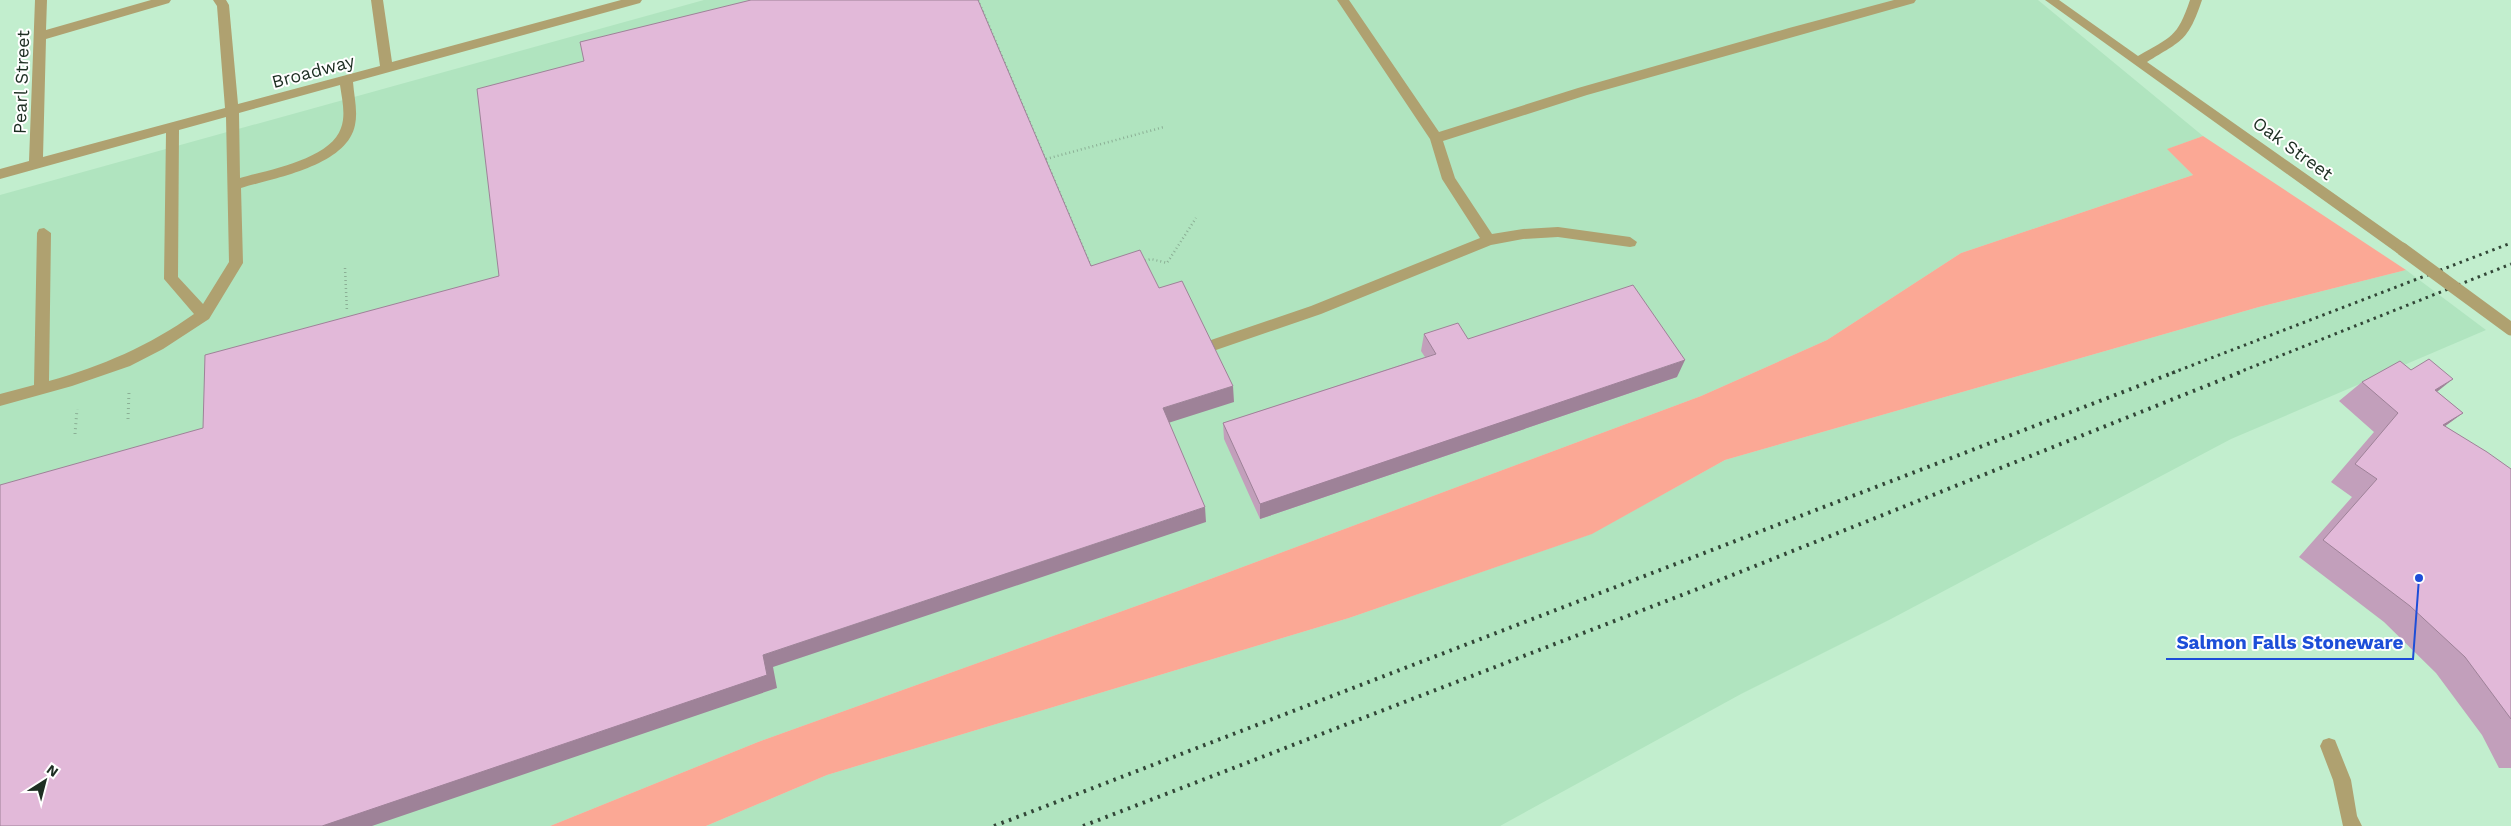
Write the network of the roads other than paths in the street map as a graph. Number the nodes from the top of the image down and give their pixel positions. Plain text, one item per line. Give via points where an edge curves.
1 (40, 0) edge
2 (165, 0) edge
3 (219, 0) edge
4 (377, 0) edge
5 (636, 0) edge
6 (1343, 0) edge
7 (1910, 0) edge
8 (2051, 0) edge
9 (2196, 0) edge
10 (620, 2) edge
11 (40, 36) junction
12 (2139, 61) junction
13 (388, 68) junction
14 (346, 80) junction
15 (232, 111) junction
16 (174, 127) junction
17 (1436, 138) junction
18 (36, 164) junction
19 (0, 174) edge
20 (234, 185) junction
21 (44, 233) dead end
22 (1489, 240) junction
23 (1630, 242) dead end
24 (204, 315) junction
25 (2511, 329) edge
26 (1216, 344) dead end
27 (41, 389) junction
28 (0, 400) edge
29 (2329, 746) dead end
30 (2353, 826) edge

1 - 11 street, Pearl Street
2 - 11 street
3 - 15 street via 223,5
4 - 13 street
5 - 10 street, Broadway
6 - 17 street
7 - 17 street via 1583,91
8 - 12 street, Oak Street
9 - 12 street via 2187,26 2179,37
10 - 13 street, Broadway
11 - 18 street, Pearl Street
12 - 25 street, Oak Street, bridge
13 - 14 street, Broadway
14 - 15 street, Broadway
14 - 20 street via 347,131 335,147 320,158
15 - 16 street, Broadway
15 - 20 street
16 - 18 street, Broadway
16 - 24 street via 171,279
17 - 22 street via 1449,179
18 - 19 street, Broadway
20 - 24 street via 236,263
21 - 27 street
22 - 23 street via 1558,232
22 - 26 street via 1316,310
24 - 27 street via 142,354
27 - 28 street
29 - 30 street via 2342,780

